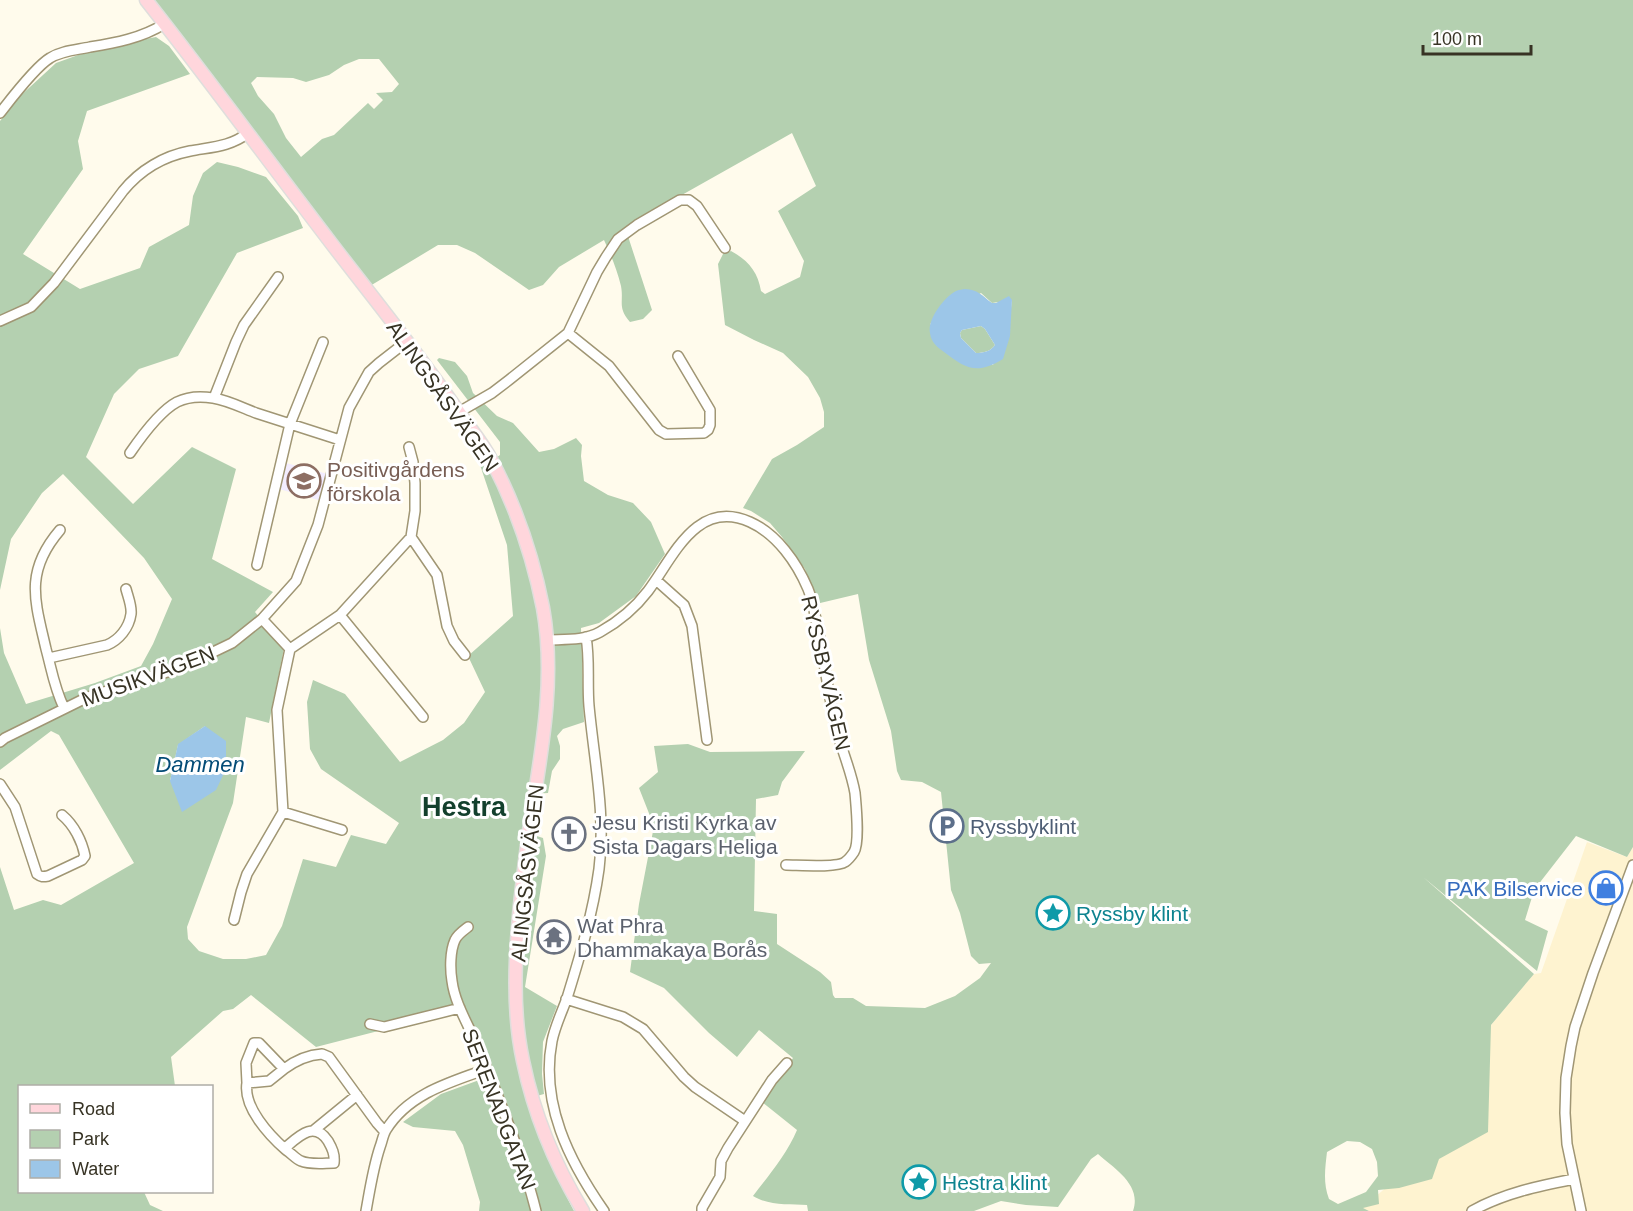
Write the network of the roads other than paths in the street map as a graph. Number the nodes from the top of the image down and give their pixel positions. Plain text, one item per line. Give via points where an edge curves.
1 (146, 0) edge
2 (164, 24) junction
3 (0, 113) edge
4 (248, 134) junction
5 (724, 248) dead end
6 (278, 277) dead end
7 (0, 321) edge
8 (567, 333) junction
9 (324, 342) dead end
10 (406, 342) junction
11 (678, 356) dead end
12 (214, 398) junction
13 (459, 412) junction
14 (290, 424) junction
15 (340, 440) junction
16 (409, 447) dead end
17 (130, 453) dead end
18 (60, 530) dead end
19 (411, 537) junction
20 (257, 565) dead end
21 (656, 580) junction
22 (126, 589) dead end
23 (340, 615) junction
24 (262, 619) junction
25 (586, 637) junction
26 (546, 640) junction
27 (290, 650) junction
28 (465, 655) dead end
29 (49, 658) junction
30 (64, 708) junction
31 (423, 717) dead end
32 (707, 740) dead end
33 (0, 742) edge
34 (0, 784) edge
35 (283, 812) junction
36 (62, 816) dead end
37 (342, 830) dead end
38 (1633, 865) edge
39 (786, 866) dead end
40 (234, 920) dead end
41 (468, 927) dead end
42 (566, 999) junction
43 (460, 1008) junction
44 (370, 1024) dead end
45 (787, 1063) dead end
46 (284, 1069) junction
47 (487, 1069) junction
48 (247, 1083) junction
49 (357, 1095) junction
50 (746, 1121) junction
51 (313, 1131) junction
52 (385, 1132) junction
53 (285, 1148) junction
54 (1574, 1179) junction
55 (366, 1211) edge
56 (536, 1211) edge
57 (583, 1211) edge
58 (604, 1211) edge
59 (702, 1211) edge
60 (1472, 1211) edge
61 (1581, 1211) edge

1 - 2 main road, ALINGSÅSVÄGEN
2 - 3 street via 125,41 50,58
2 - 4 main road, ALINGSÅSVÄGEN
4 - 7 street via 228,144 170,157 134,178 54,284 31,307
4 - 10 main road, ALINGSÅSVÄGEN
5 - 8 street via 697,206 680,200 618,239
6 - 12 street via 244,325
8 - 11 street via 609,366 659,430 666,434 704,433 710,425 710,410
8 - 13 street via 492,393
9 - 14 street
10 - 13 main road, ALINGSÅSVÄGEN
10 - 15 street, MUSIKVÄGEN via 369,372 349,408
12 - 14 street
12 - 17 street via 194,397 175,403
13 - 26 main road, ALINGSÅSVÄGEN via 491,458 517,515 537,585
14 - 15 street
14 - 20 street
15 - 24 street, MUSIKVÄGEN via 318,525 296,581
16 - 19 street via 415,483
18 - 29 street via 46,547 35,584 35,601
19 - 23 street
19 - 28 street via 437,575 447,626
21 - 25 street, RYSSBYVÄGEN via 628,613
21 - 32 street via 684,605 692,626
21 - 39 street, RYSSBYVÄGEN via 696,527 714,519 735,517 764,529 785,551 809,591 834,722 855,793 856,846 845,862 836,865
22 - 29 street via 131,614 126,630 115,642
23 - 27 street
23 - 31 street
24 - 27 street
24 - 30 street, MUSIKVÄGEN via 232,644 180,668
25 - 26 street, RYSSBYVÄGEN
25 - 42 street via 601,841 594,905
26 - 57 main road, ALINGSÅSVÄGEN via 545,716 526,851 516,1002 522,1058 545,1137
27 - 35 street via 277,710
29 - 30 street via 52,679
30 - 33 street, MUSIKVÄGEN
34 - 36 street via 15,807 39,876 48,876 85,856 70,822
35 - 37 street
35 - 40 street via 247,874
38 - 54 street via 1571,1046 1565,1113
41 - 43 street, SERENADGATAN via 455,938 451,958 452,982
42 - 50 street via 623,1017 643,1029 695,1087
42 - 58 street via 552,1040 549,1074 556,1119 575,1165
43 - 44 street, SERENADGATAN via 384,1027
43 - 47 street, SERENADGATAN
45 - 50 street
46 - 48 street via 269,1081
46 - 48 street via 255,1043 246,1063
46 - 49 street via 305,1057 322,1054
47 - 52 street via 441,1085 418,1098
47 - 56 street, SERENADGATAN
48 - 53 street via 246,1091 258,1120
49 - 51 street
49 - 52 street
50 - 59 street via 721,1161 720,1178
51 - 53 street
51 - 53 street via 325,1137 334,1152 334,1163 299,1161
52 - 55 street via 373,1168
54 - 60 street via 1526,1189
54 - 61 street

